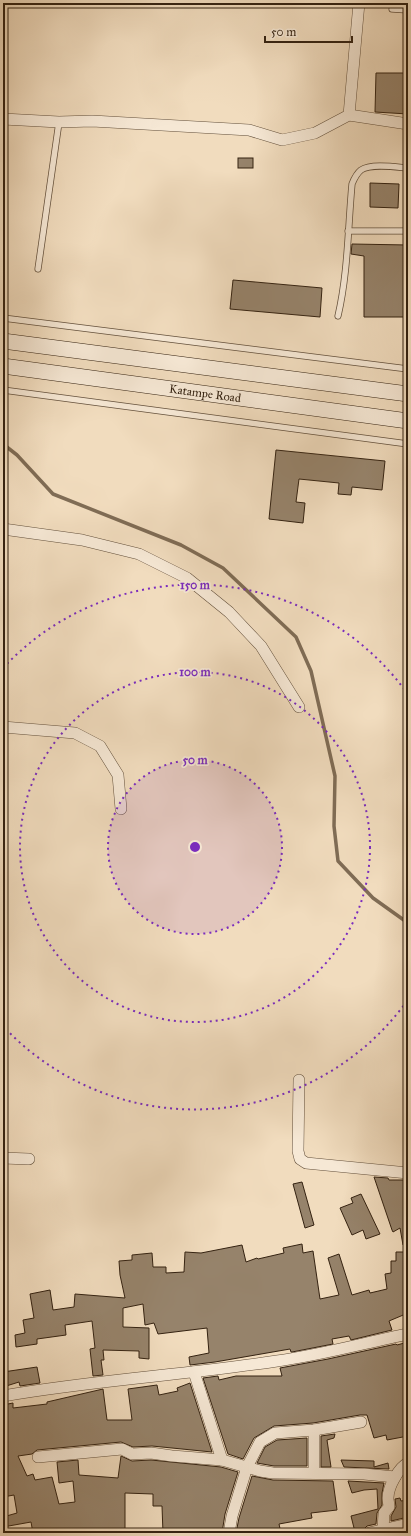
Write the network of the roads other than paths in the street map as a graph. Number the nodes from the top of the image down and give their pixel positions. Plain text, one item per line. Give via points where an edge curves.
1 (359, 3) edge
2 (392, 9) dead end
3 (408, 10) edge
4 (349, 115) junction
5 (3, 119) edge
6 (59, 122) junction
7 (408, 124) edge
8 (408, 168) edge
9 (348, 231) junction
10 (408, 231) edge
11 (38, 269) dead end
12 (338, 316) dead end
13 (3, 318) edge
14 (3, 341) edge
15 (3, 366) edge
16 (408, 369) edge
17 (3, 390) edge
18 (408, 394) edge
19 (401, 421) edge
20 (408, 426) edge
21 (408, 444) edge
22 (3, 529) edge
23 (299, 707) dead end
24 (3, 727) edge
25 (121, 809) dead end
26 (299, 1080) dead end
27 (3, 1158) edge
28 (29, 1160) dead end
29 (408, 1174) edge
30 (408, 1334) edge
31 (194, 1372) junction
32 (3, 1396) edge
33 (361, 1422) dead end
34 (314, 1430) junction
35 (38, 1457) dead end
36 (222, 1460) junction
37 (408, 1462) edge
38 (247, 1467) junction
39 (314, 1473) junction
40 (395, 1477) junction
41 (408, 1524) edge
42 (383, 1530) junction
43 (228, 1533) edge
44 (369, 1533) edge

1 - 4 street
2 - 3 lane
4 - 6 street via 315,133 282,140 249,130 92,120
4 - 7 street
5 - 6 street
6 - 11 lane
8 - 9 lane via 368,167 360,171 352,184
9 - 10 lane
9 - 12 lane
13 - 16 lane
14 - 18 main road
15 - 19 main road, Katampe Road
17 - 21 lane
19 - 20 main road, Katampe Road
22 - 23 street via 82,540 139,554 187,578 229,612 261,646
24 - 25 street via 75,733 100,746 118,775
26 - 29 street via 300,1159 306,1163
27 - 28 street
30 - 31 street via 317,1355
31 - 32 street
31 - 36 street
33 - 34 street
34 - 38 street via 275,1433 265,1438 260,1442
34 - 39 street
35 - 36 street via 122,1449 132,1454 151,1453
36 - 38 street
37 - 40 street
38 - 39 street via 273,1472
38 - 43 street
39 - 40 street
40 - 42 street via 388,1496 390,1507 384,1513
41 - 42 street
42 - 44 street

